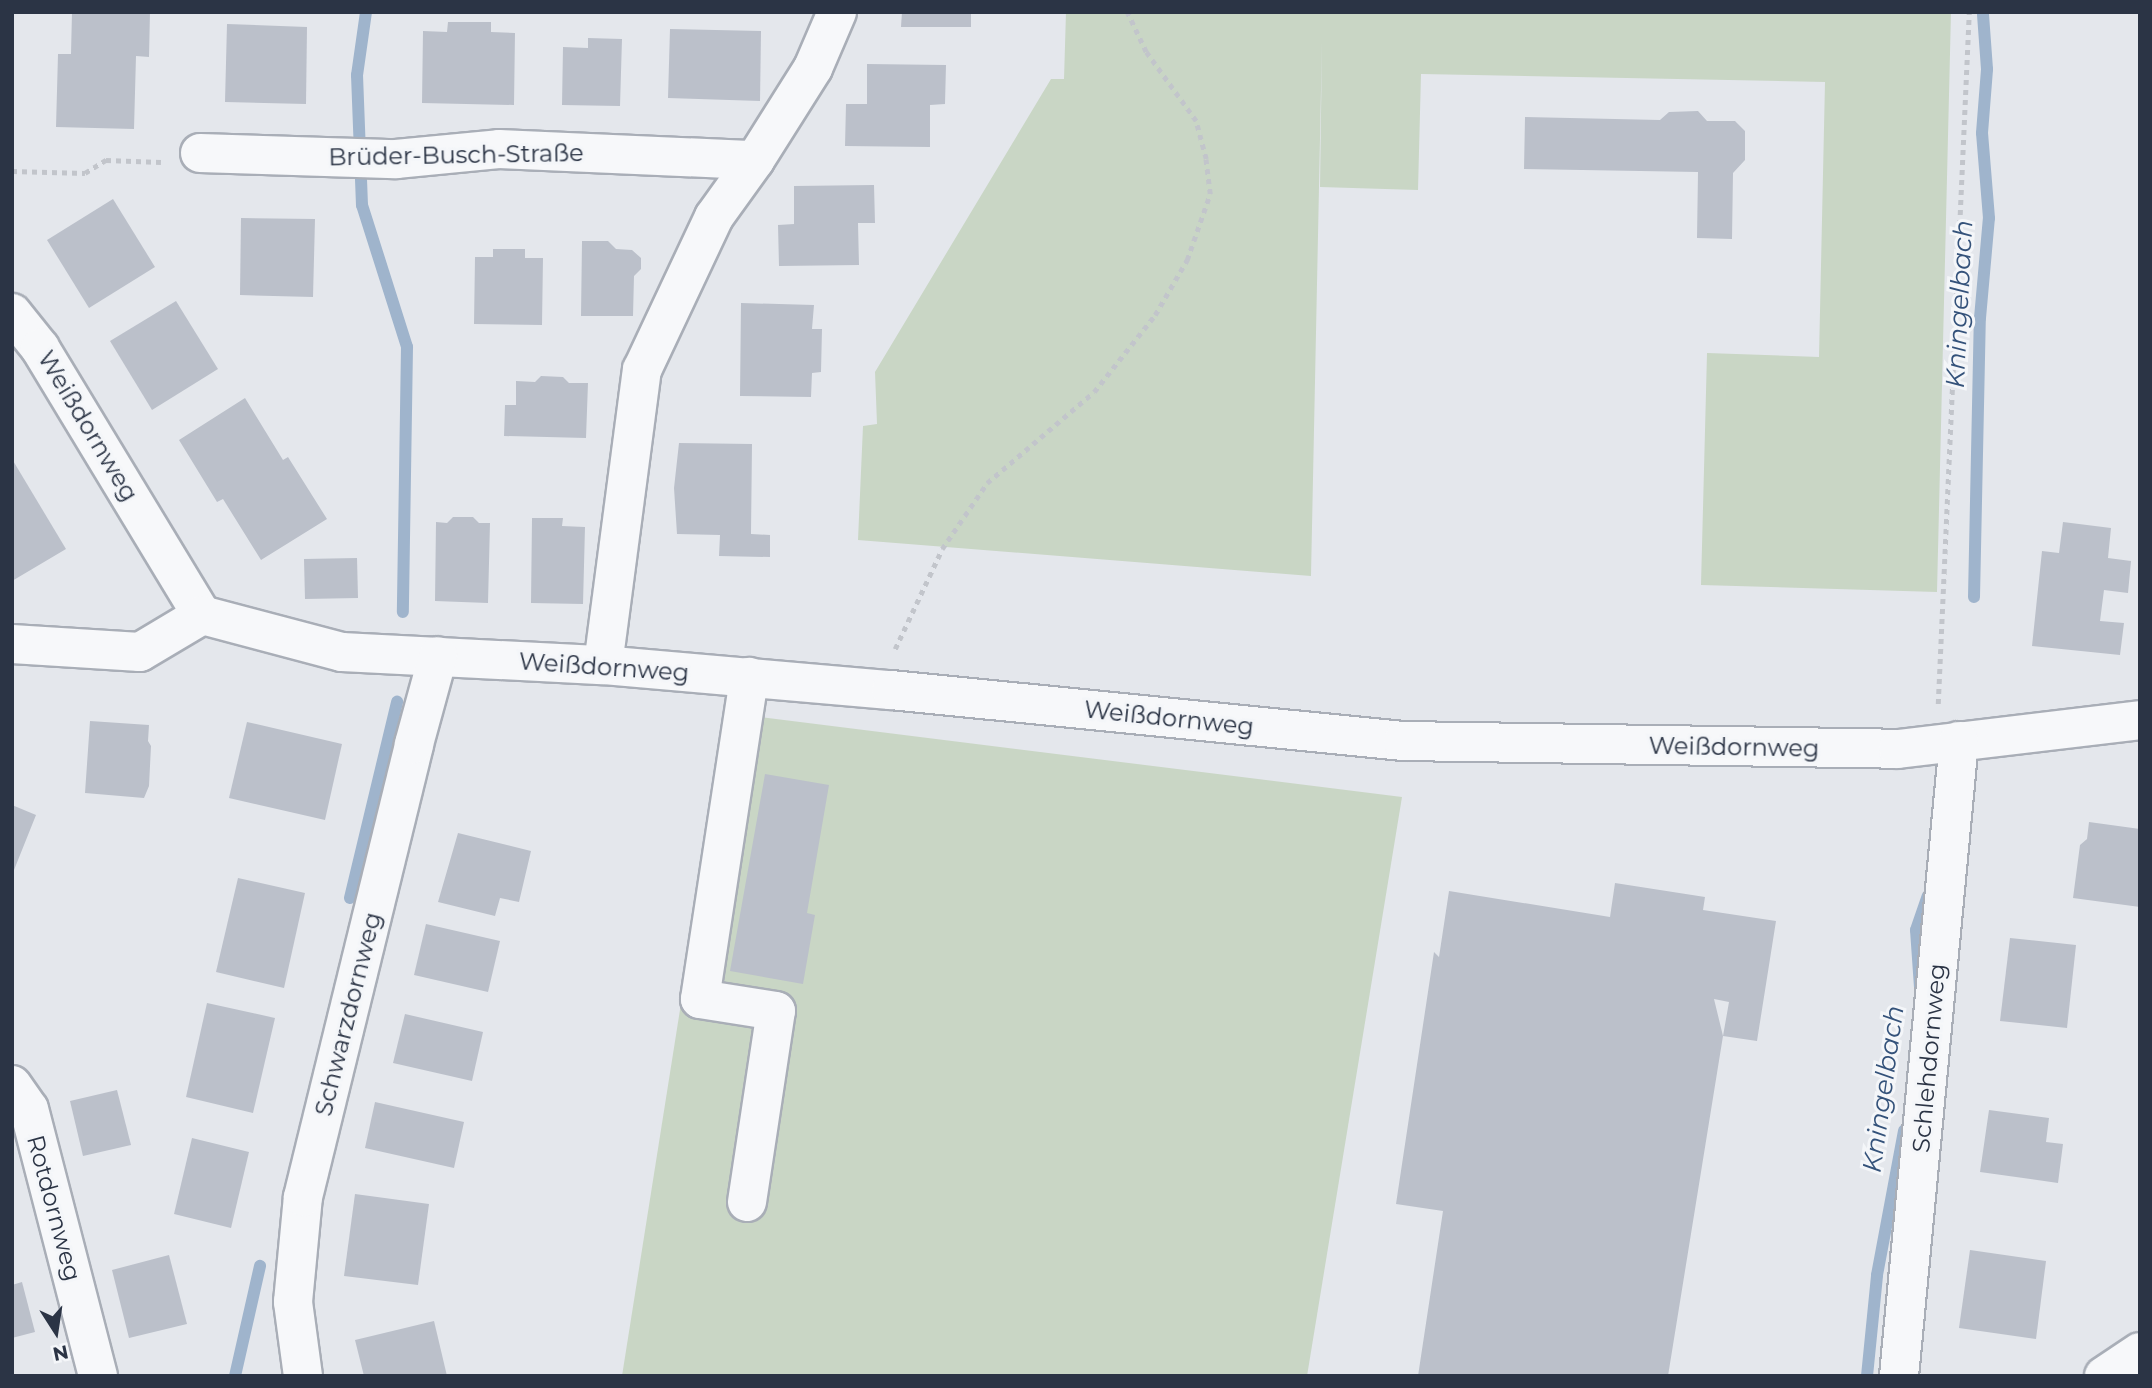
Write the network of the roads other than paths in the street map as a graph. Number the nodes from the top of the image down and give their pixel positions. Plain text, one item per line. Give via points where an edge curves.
1 (837, 12) edge
2 (200, 153) road end
3 (755, 160) junction
4 (12, 313) edge
5 (202, 615) junction
6 (12, 644) edge
7 (438, 656) junction
8 (603, 665) junction
9 (749, 677) junction
10 (2140, 720) edge
11 (1948, 743) junction
12 (12, 1085) edge
13 (747, 1202) dead end
14 (2140, 1352) edge
15 (98, 1376) edge
16 (303, 1376) edge
17 (1899, 1376) edge
18 (2104, 1376) edge

1 - 3 street via 813,68
2 - 3 street, Brüder-Busch-Straße via 396,159 499,149
3 - 8 street via 714,217 642,370
4 - 5 street, Weißdornweg via 40,348
5 - 6 street via 140,652
5 - 7 street, Weißdornweg via 342,652
7 - 8 street, Weißdornweg
7 - 16 street, Schwarzdornweg via 303,1197 293,1302
8 - 9 street, Weißdornweg
9 - 11 street, Weißdornweg via 1403,741 1898,749
9 - 13 street via 700,999 776,1011
10 - 11 street, Weißdornweg
11 - 17 street, Schlehdornweg
12 - 15 street, Rotdornweg via 29,1108
14 - 18 street

